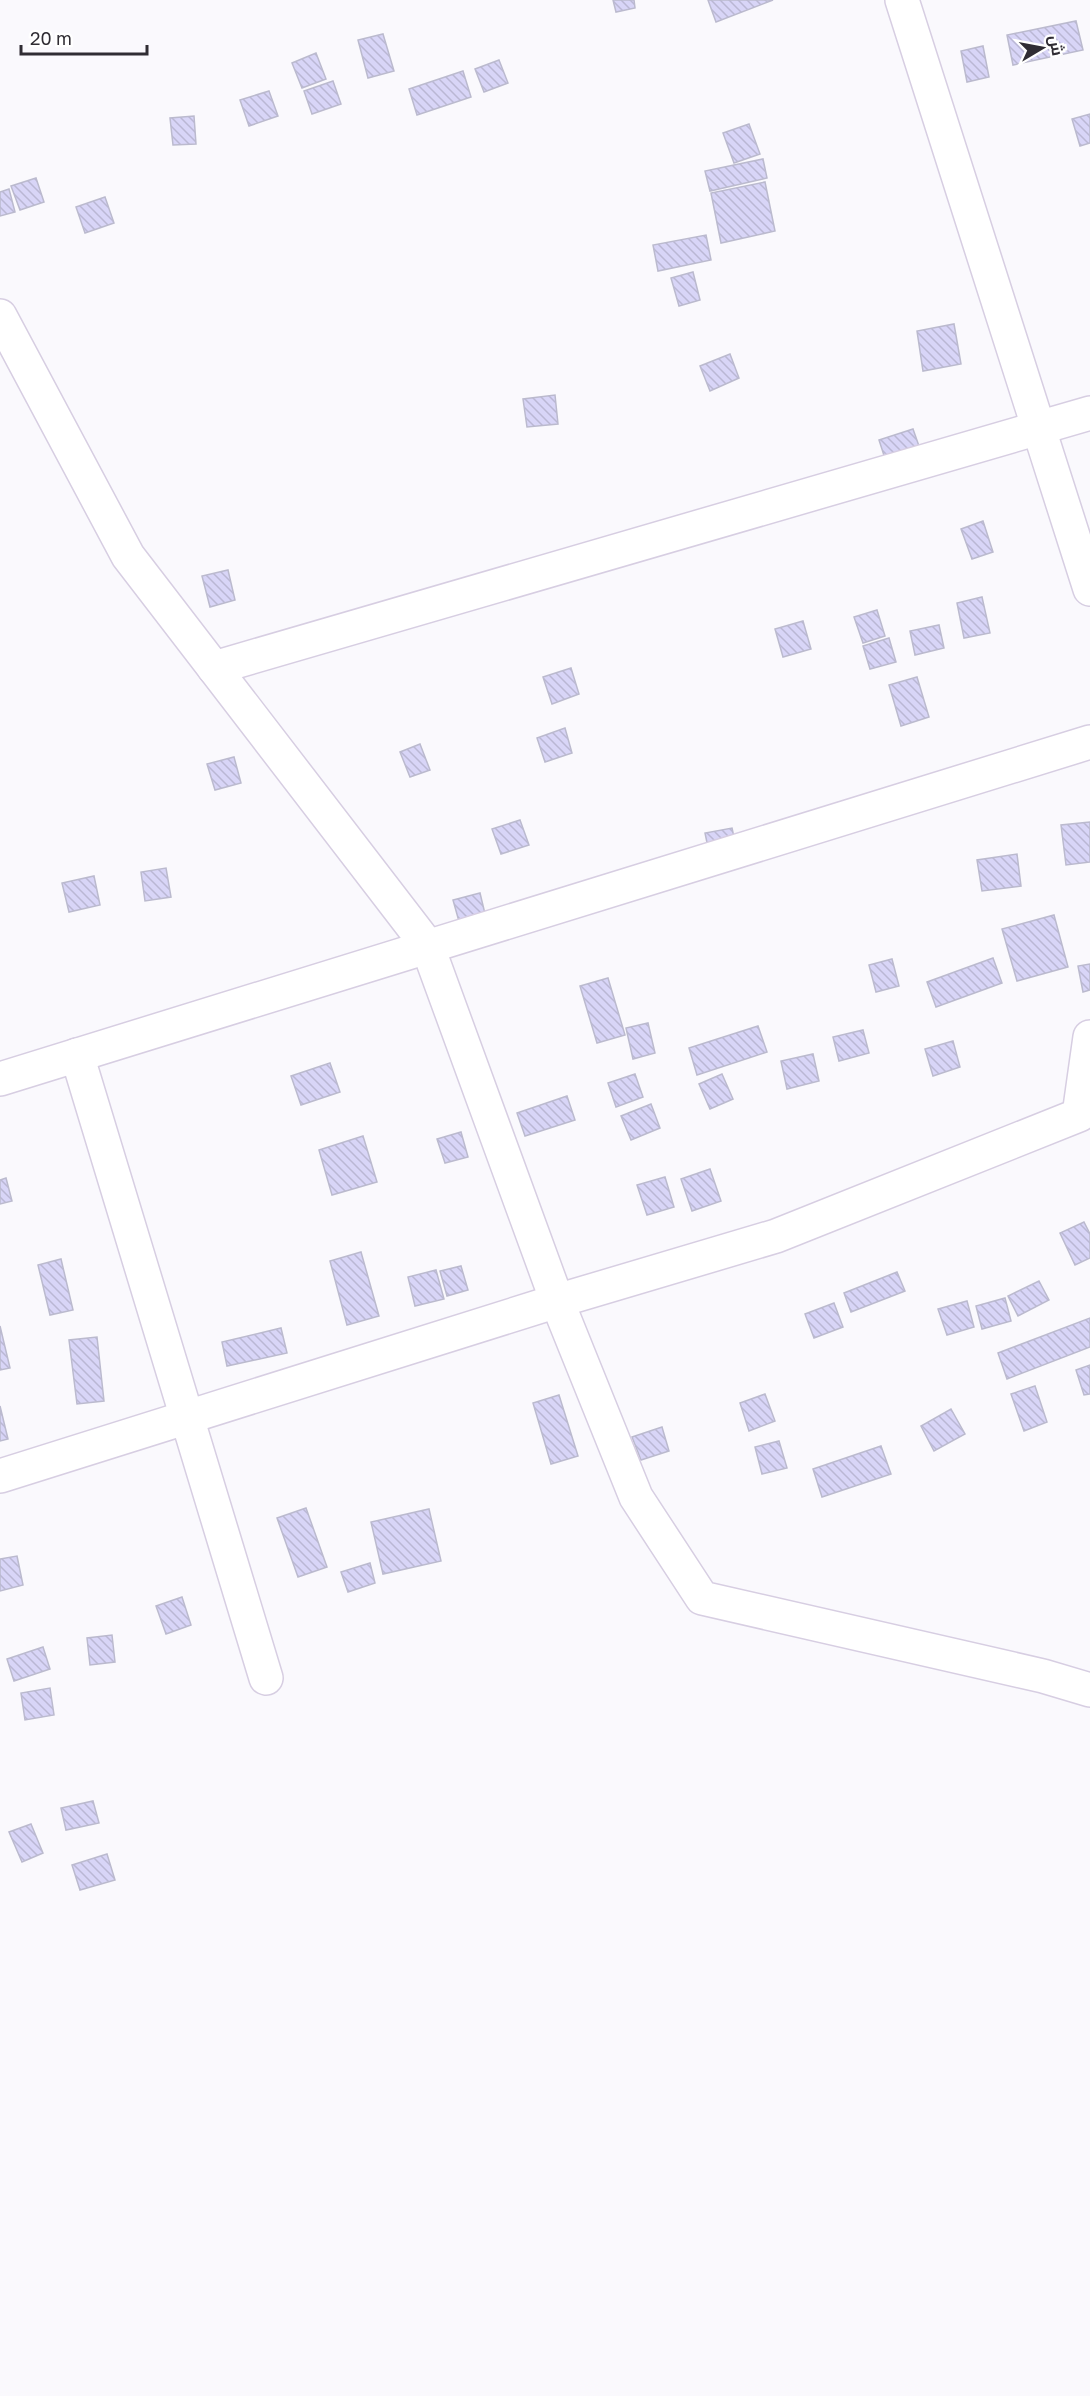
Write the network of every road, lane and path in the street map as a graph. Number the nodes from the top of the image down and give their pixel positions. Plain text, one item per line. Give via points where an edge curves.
1 (902, 0) edge
2 (0, 316) edge
3 (1090, 413) edge
4 (1038, 428) junction
5 (1090, 589) edge
6 (214, 668) junction
7 (1090, 742) edge
8 (428, 945) junction
9 (1090, 1037) edge
10 (77, 1055) junction
11 (0, 1079) edge
12 (556, 1301) junction
13 (187, 1418) junction
14 (0, 1476) edge
15 (266, 1678) dead end
16 (1090, 1690) edge

1 - 4 street
2 - 6 street via 128,556
3 - 4 street
4 - 5 street
4 - 6 street
6 - 8 street
7 - 8 street
8 - 10 street
8 - 12 street
9 - 12 street via 1079,1115 776,1236
10 - 11 street
10 - 13 street
12 - 13 street
12 - 16 street via 636,1497 702,1598
13 - 14 street
13 - 15 street

